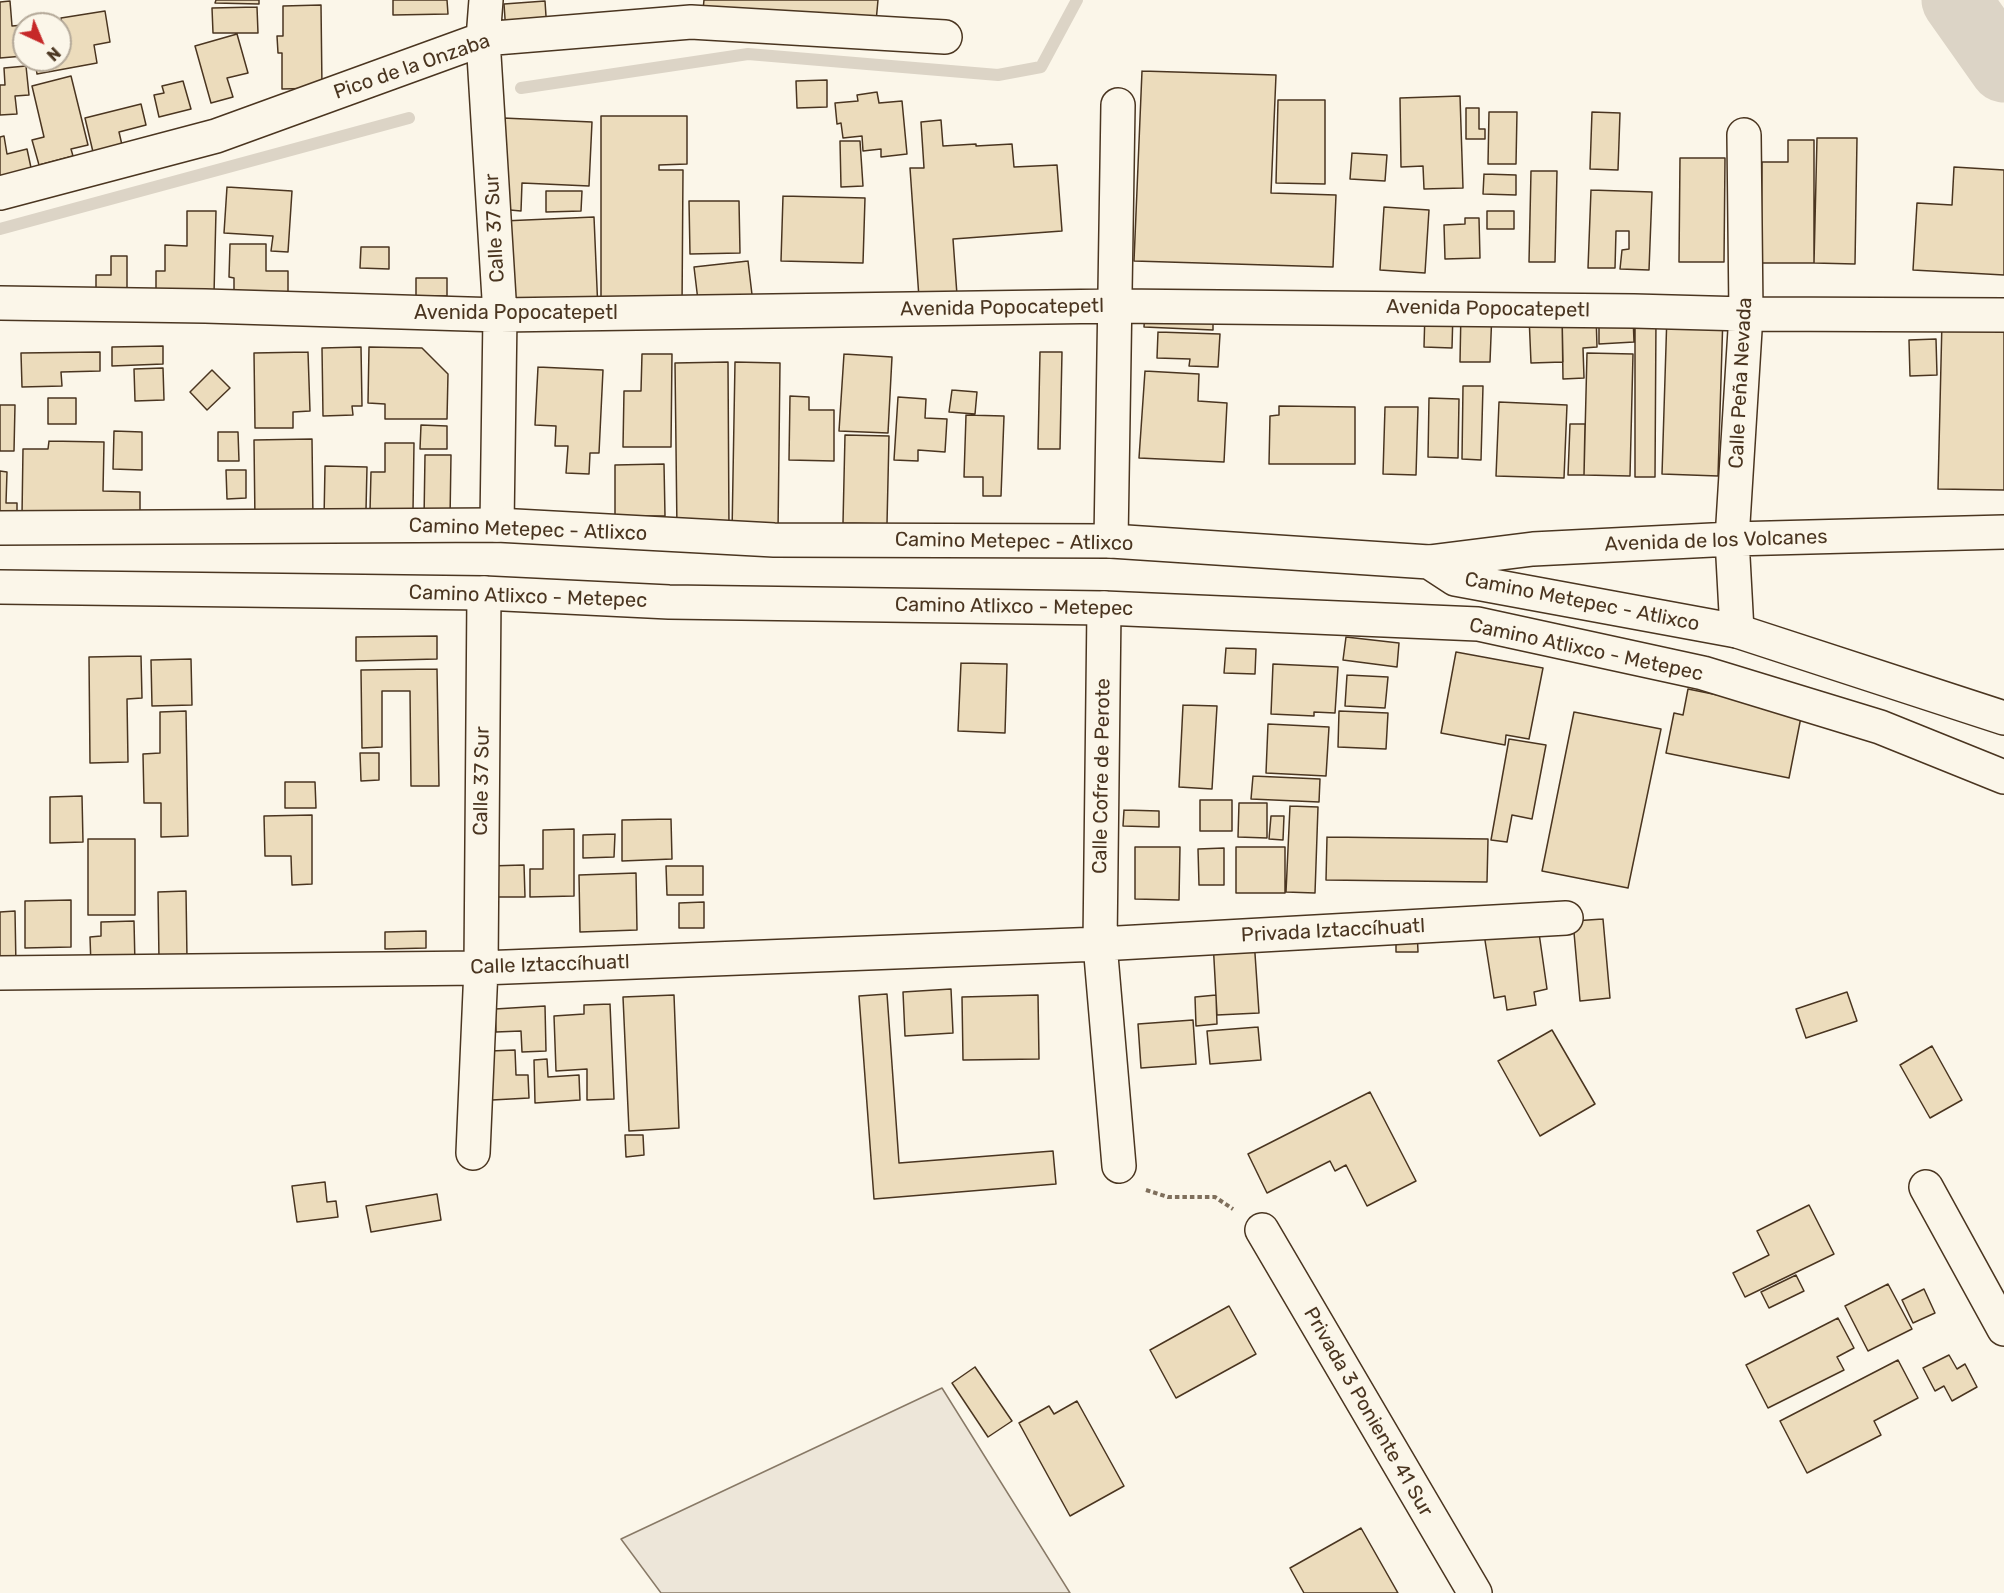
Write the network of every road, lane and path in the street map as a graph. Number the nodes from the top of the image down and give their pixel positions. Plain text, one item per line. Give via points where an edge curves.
1 (486, 0) edge
2 (945, 37) dead end
3 (483, 39) junction
4 (1118, 105) dead end
5 (1744, 135) dead end
6 (0, 194) edge
7 (0, 303) edge
8 (1115, 306) junction
9 (1746, 314) junction
10 (500, 315) junction
11 (2004, 315) edge
12 (497, 525) junction
13 (0, 528) edge
14 (2004, 532) edge
15 (1732, 539) junction
16 (1111, 541) junction
17 (1429, 562) junction
18 (0, 587) edge
19 (484, 593) junction
20 (1104, 608) junction
21 (1737, 631) junction
22 (2004, 718) edge
23 (2004, 777) edge
24 (1566, 918) dead end
25 (1100, 944) junction
26 (481, 968) junction
27 (0, 973) edge
28 (473, 1153) dead end
29 (1119, 1166) joint
30 (1926, 1187) dead end
31 (1262, 1230) joint
32 (2004, 1329) edge
33 (1475, 1593) edge

1 - 3 street, Calle 37 Sur
2 - 3 street, Pico de la Onzaba via 691,22
3 - 6 street, Pico de la Onzaba via 216,136
3 - 10 street, Calle 37 Sur
4 - 8 street
5 - 9 street, Calle Peña Nevada
7 - 10 street, Avenida Popocatepetl
8 - 9 street, Avenida Popocatepetl
8 - 10 street, Avenida Popocatepetl
8 - 16 street
9 - 11 street, Avenida Popocatepetl
9 - 15 street, Calle Peña Nevada
10 - 12 street, Calle 37 Sur
12 - 13 street, Camino Metepec - Atlixco
12 - 16 street, Camino Metepec - Atlixco via 774,540
14 - 15 street, Avenida de los Volcanes
15 - 17 street, Avenida de los Volcanes via 1533,549
15 - 21 street, Calle Peña Nevada
16 - 17 street, Camino Metepec - Atlixco
17 - 21 street, Camino Metepec - Atlixco via 1455,579
18 - 19 street, Camino Atlixco - Metepec
19 - 20 street, Camino Atlixco - Metepec via 669,602
19 - 26 street, Calle 37 Sur
20 - 23 street, Camino Atlixco - Metepec via 1478,624 1703,673 1880,727
20 - 25 street, Calle Cofre de Perote
21 - 22 street, Camino Metepec - Atlixco
24 - 25 street, Privada Iztaccíhuatl
25 - 26 street, Calle Iztaccíhuatl
25 - 29 street, Calle Cofre de Perote
26 - 27 street, Calle Iztaccíhuatl
26 - 28 street, Calle 37 Sur
29 - 31 path via 1141,1188 1168,1197 1215,1197
30 - 32 street
31 - 33 street, Privada 3 Poniente 41 Sur

